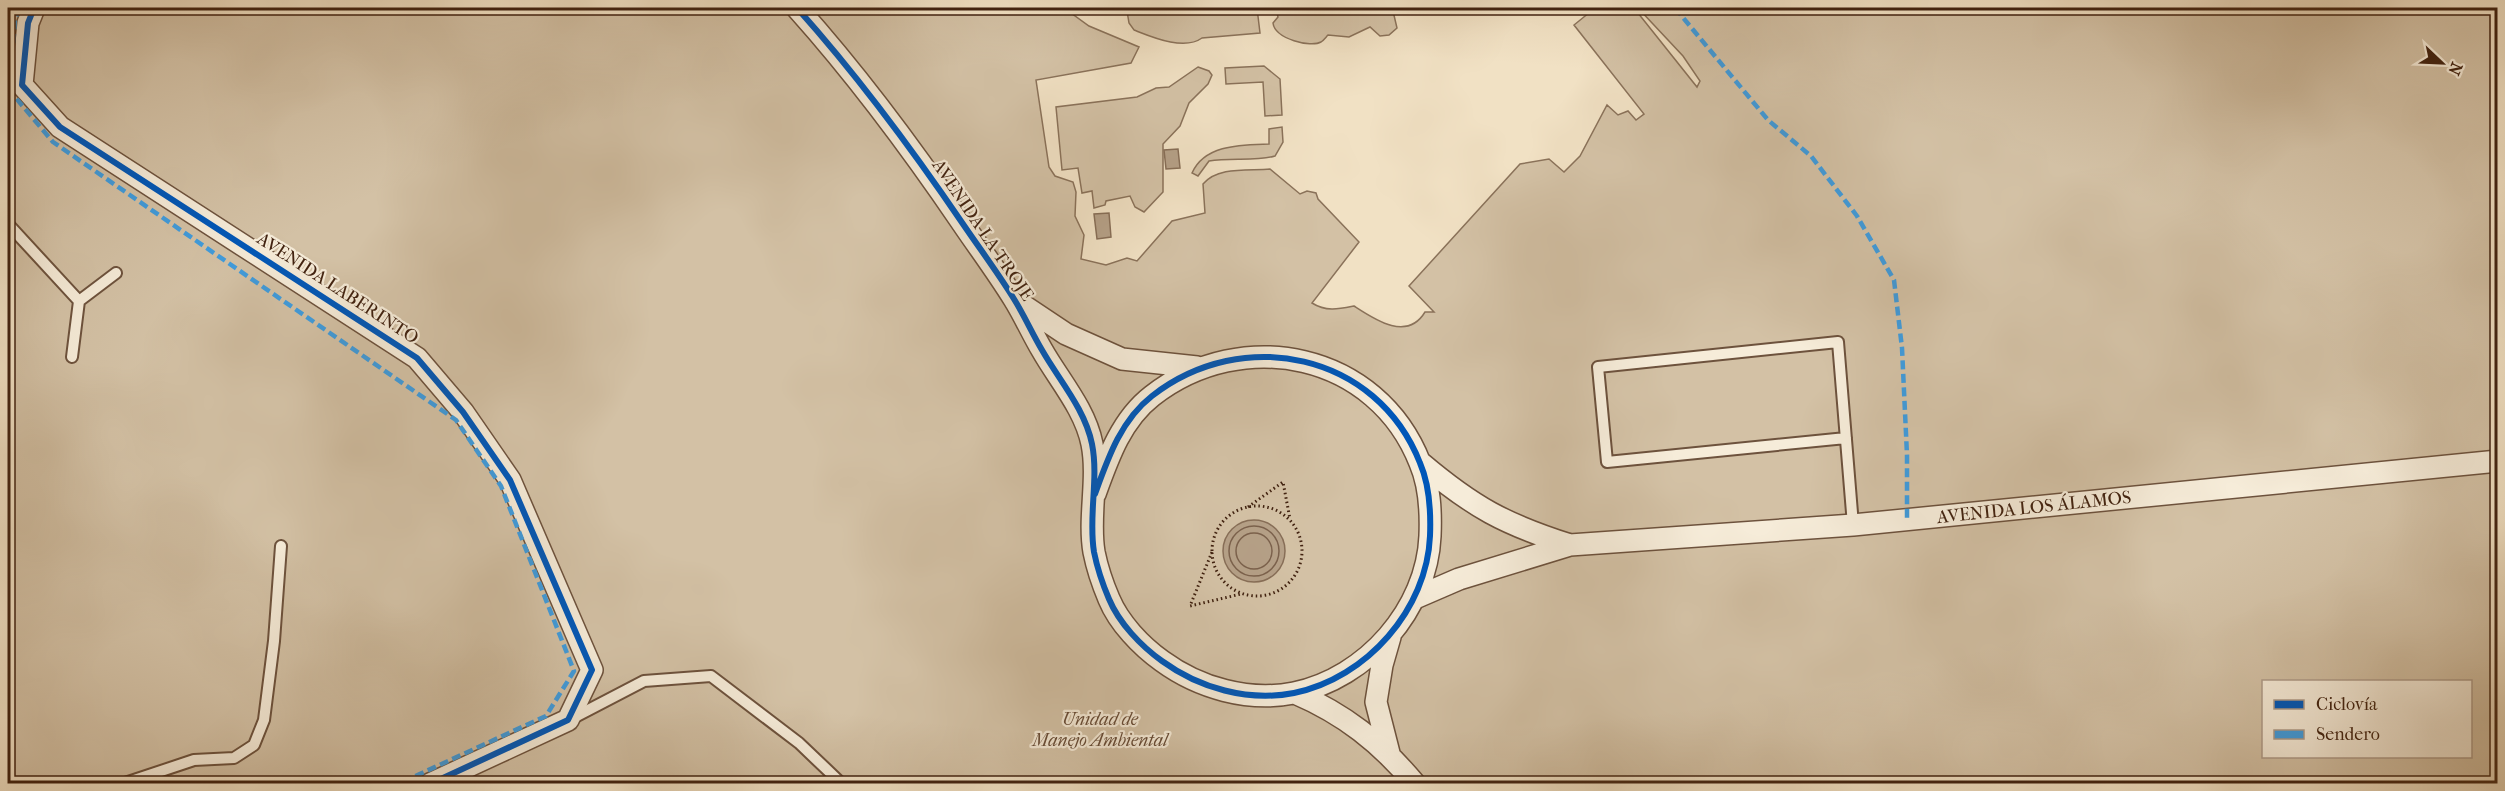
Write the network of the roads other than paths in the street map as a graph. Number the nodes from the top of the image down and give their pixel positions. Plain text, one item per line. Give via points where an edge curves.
1 (34, 8) edge
2 (797, 8) edge
3 (8, 224) edge
4 (116, 273) dead end
5 (1015, 300) junction
6 (79, 301) junction
7 (72, 357) dead end
8 (1197, 367) junction
9 (1846, 438) junction
10 (2498, 461) edge
11 (1421, 463) junction
12 (1095, 494) junction
13 (1853, 525) junction
14 (1570, 545) junction
15 (281, 546) dead end
16 (1415, 598) junction
17 (1390, 637) junction
18 (1295, 693) junction
19 (568, 720) junction
20 (1389, 753) junction
21 (122, 783) edge
22 (430, 783) edge
23 (842, 783) edge
24 (1415, 783) edge

1 - 19 street, AVENIDA LABERINTO via 28,22 22,85 60,127 417,358 463,412 510,480 592,670
2 - 5 street, AVENIDA LA TROJE via 831,45 933,180
3 - 6 lane
4 - 6 lane
5 - 8 street, AVENIDA LA TROJE via 1066,334 1122,359
5 - 12 street, AVENIDA LA TROJE via 1076,403 1092,443
6 - 7 lane
8 - 11 street via 1255,354 1313,362 1365,389 1398,422
8 - 12 street via 1150,397 1114,441
9 - 9 lane via 1838,342 1598,367 1607,462
9 - 13 lane
10 - 13 street, AVENIDA LOS ÁLAMOS
11 - 14 street, AVENIDA LOS ÁLAMOS via 1491,515 1524,531
11 - 16 street via 1431,508 1429,554
12 - 18 street via 1094,549 1106,591 1142,647 1187,679 1240,694
13 - 14 street, AVENIDA LOS ÁLAMOS
14 - 16 street, AVENIDA LOS ÁLAMOS via 1459,579
15 - 21 lane via 264,720 254,744 234,758 194,760
16 - 17 street
17 - 18 street via 1347,673
17 - 20 street via 1376,702
18 - 20 street via 1350,721
19 - 22 street
19 - 23 lane via 644,681 711,676 799,743
20 - 24 street

